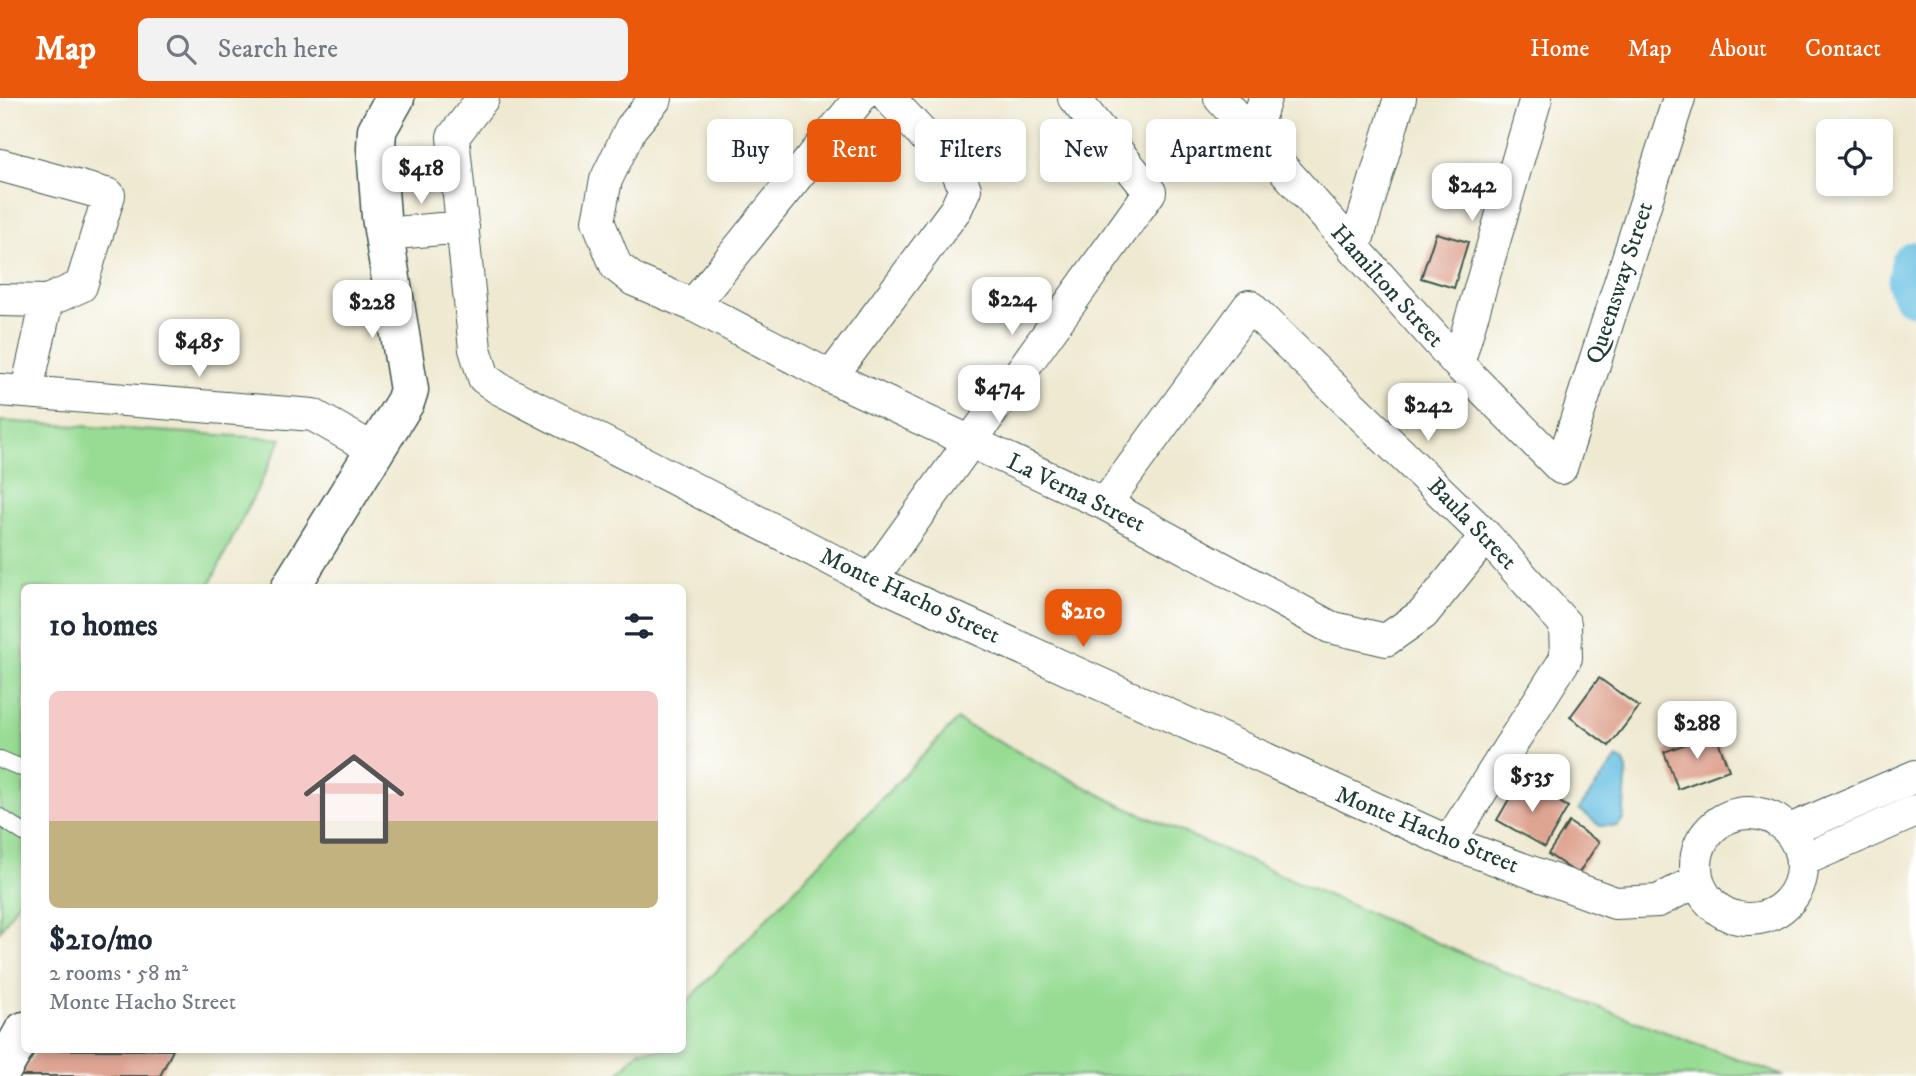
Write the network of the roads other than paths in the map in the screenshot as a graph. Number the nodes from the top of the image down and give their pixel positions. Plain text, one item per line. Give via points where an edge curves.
1 (395, 98) edge
2 (483, 98) edge
3 (656, 98) edge
4 (860, 98) edge
5 (889, 98) edge
6 (1074, 98) edge
7 (1220, 98) edge
8 (1265, 98) edge
9 (1400, 98) edge
10 (1536, 98) edge
11 (1678, 98) edge
12 (1240, 119) edge
13 (1259, 119) edge
14 (0, 165) edge
15 (1295, 182) edge
16 (463, 227) junction
17 (384, 234) junction
18 (1354, 250) junction
19 (0, 300) edge
20 (47, 301) junction
21 (694, 305) junction
22 (1458, 364) junction
23 (831, 377) junction
24 (13, 390) edge
25 (969, 440) junction
26 (375, 450) junction
27 (1560, 468) joint
28 (1105, 503) junction
29 (1486, 536) junction
30 (872, 580) junction
31 (292, 584) edge
32 (0, 759) edge
33 (21, 768) edge
34 (1916, 776) edge
35 (1916, 811) edge
36 (0, 817) edge
37 (21, 831) edge
38 (1790, 831) junction
39 (1449, 842) junction
40 (1803, 860) junction
41 (1697, 881) junction
42 (21, 1036) edge
43 (0, 1073) edge

1 - 17 main road via 377,130
2 - 16 street, Monte Hacho Street via 453,137
3 - 21 street, La Verna Street via 631,128 607,180 598,221 616,266 634,280
4 - 21 street
5 - 23 street via 957,172 965,189 956,209
6 - 25 street via 1150,192
7 - 12 street, Hamilton Street
8 - 13 street
9 - 18 street
10 - 22 street
11 - 27 street, Queensway Street
14 - 20 street via 109,195 81,286
15 - 18 street, Hamilton Street
16 - 17 street
16 - 30 street, Monte Hacho Street via 475,349 484,377 655,471
17 - 26 main road via 409,390
18 - 22 street, Hamilton Street
19 - 20 street
20 - 24 street
21 - 23 street, La Verna Street
22 - 27 street, Hamilton Street
23 - 25 street, La Verna Street
24 - 26 street via 313,415
25 - 28 street, La Verna Street
25 - 30 street
26 - 31 main road
28 - 29 street, La Verna Street via 1330,627 1386,640 1423,614
28 - 29 street, Baula Street via 1249,306
29 - 39 street, Baula Street via 1565,624 1566,658
30 - 39 street, Monte Hacho Street
32 - 33 lane
34 - 38 street
35 - 40 street
36 - 37 lane
38 - 40 street
38 - 41 street via 1771,817 1752,812 1732,815 1702,839
39 - 41 street, Monte Hacho Street via 1615,903 1658,901
40 - 41 street via 1797,891 1767,918 1744,921 1724,914 1707,899
42 - 43 main road

